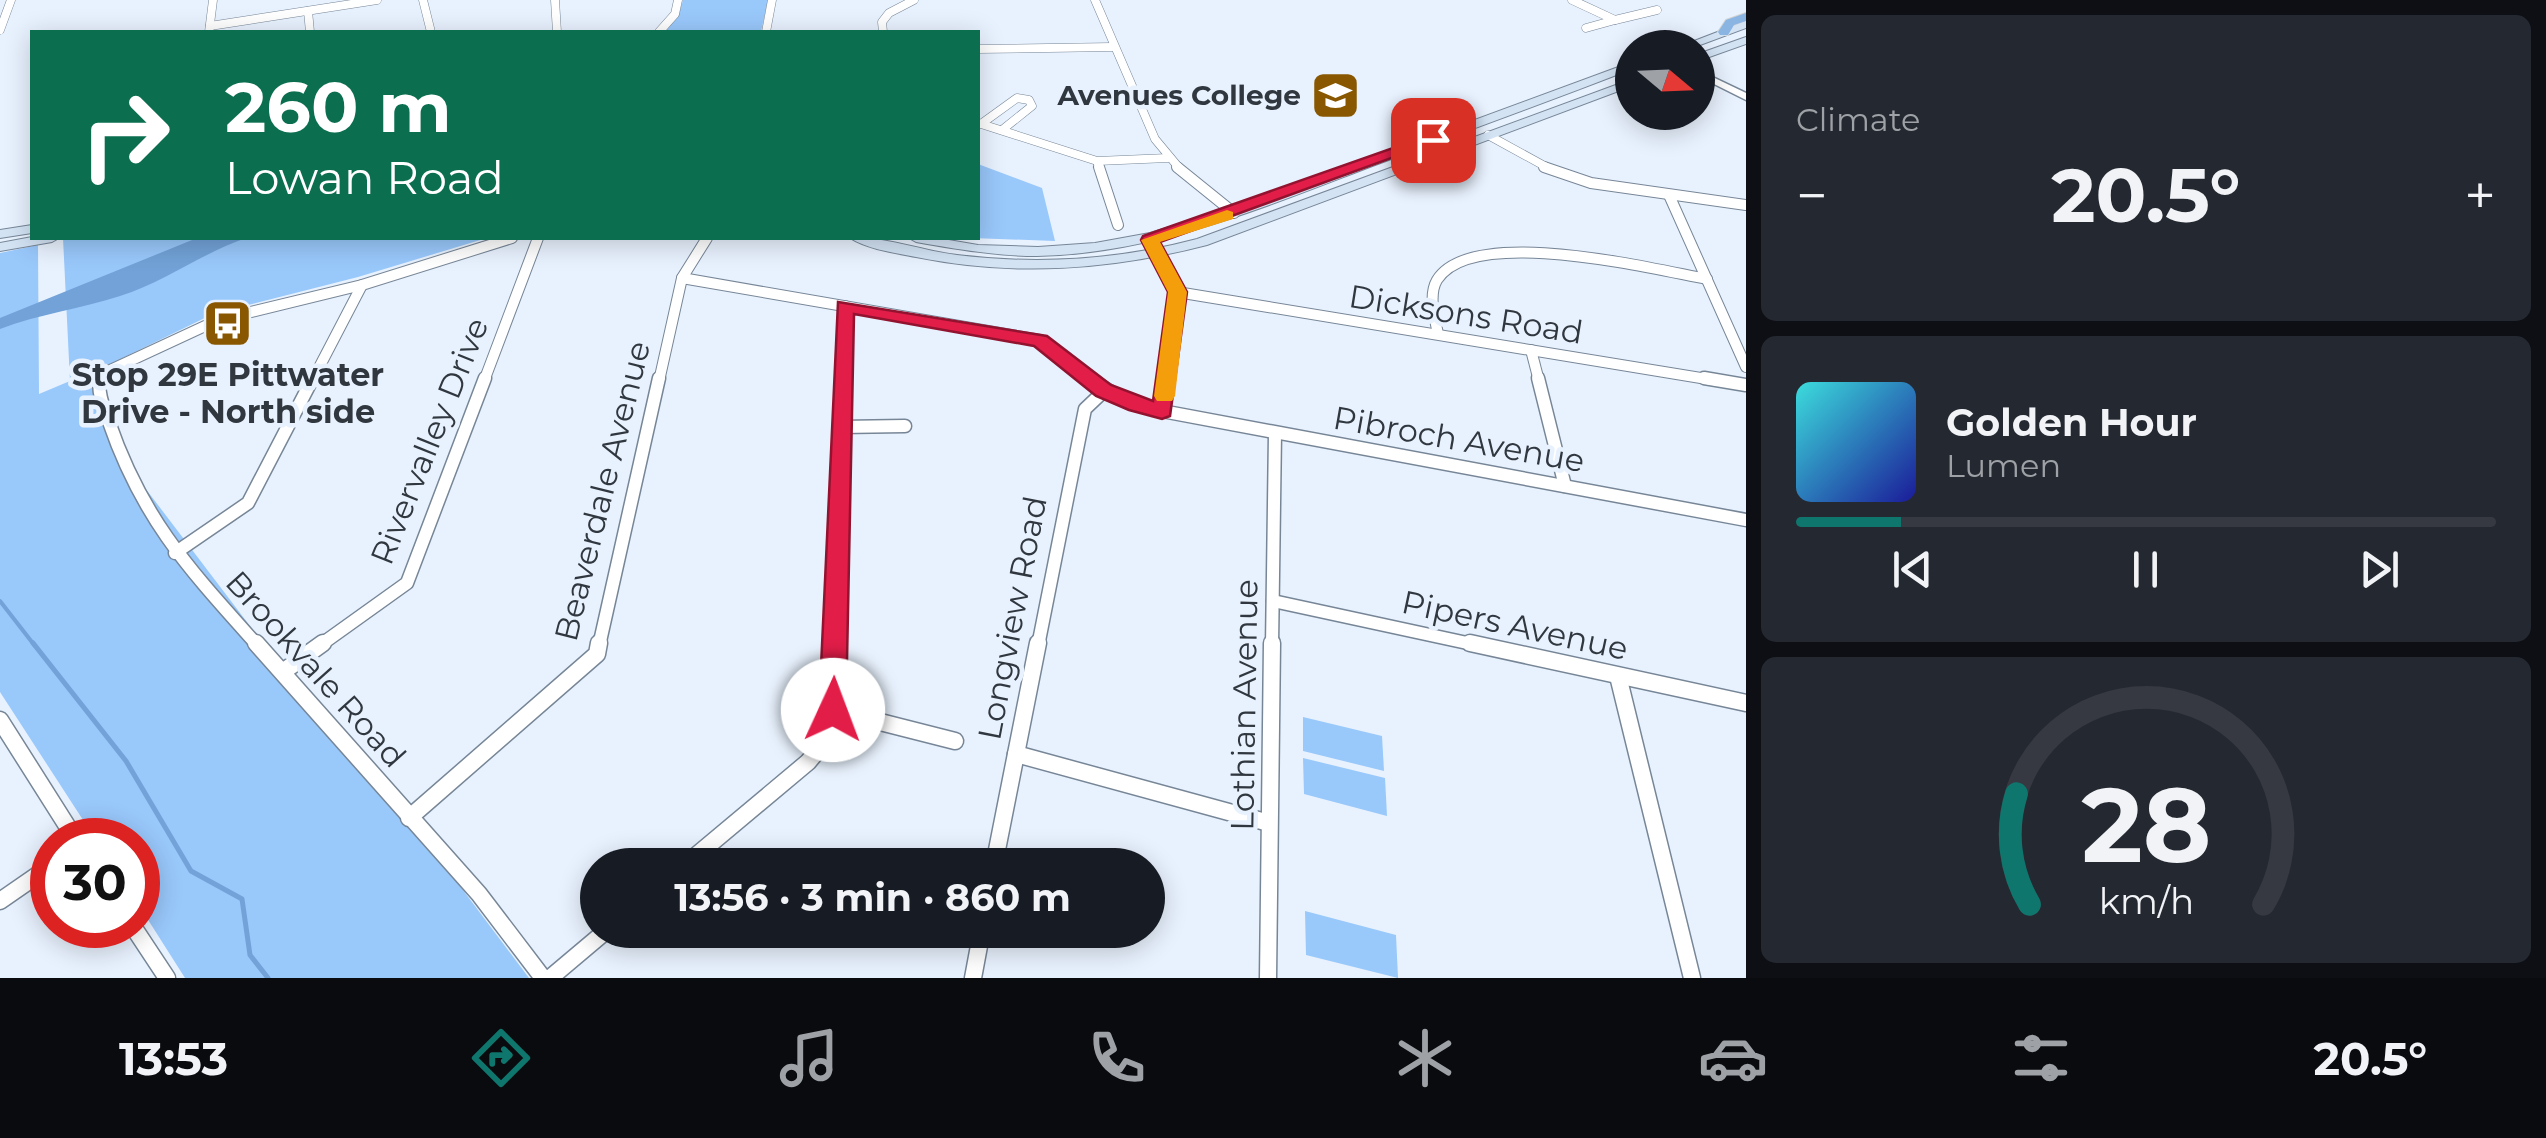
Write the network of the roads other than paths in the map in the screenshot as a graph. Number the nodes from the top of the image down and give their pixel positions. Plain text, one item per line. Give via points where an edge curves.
1 (12, 0) edge
2 (213, 0) edge
3 (376, 0) edge
4 (423, 0) edge
5 (555, 0) edge
6 (678, 0) edge
7 (772, 0) edge
8 (914, 0) edge
9 (1096, 0) edge
10 (1572, 0) edge
11 (341, 3) edge
12 (308, 10) junction
13 (1657, 10) dead end
14 (1615, 20) junction
15 (1746, 21) edge
16 (1586, 28) dead end
17 (209, 29) edge
18 (0, 30) edge
19 (310, 30) edge
20 (430, 30) edge
21 (557, 30) edge
22 (661, 30) edge
23 (766, 30) edge
24 (884, 30) edge
25 (1724, 32) joint
26 (1715, 35) edge
27 (1746, 40) edge
28 (1112, 47) junction
29 (980, 49) edge
30 (1715, 52) edge
31 (1615, 71) edge
32 (1715, 83) edge
33 (1615, 88) edge
34 (1746, 98) edge
35 (980, 123) edge
36 (1002, 130) junction
37 (1488, 135) junction
38 (1410, 148) junction
39 (1168, 158) junction
40 (1427, 159) junction
41 (1097, 160) junction
42 (1669, 195) junction
43 (1746, 205) edge
44 (1234, 213) junction
45 (1118, 225) dead end
46 (1245, 226) junction
47 (29, 233) edge
48 (0, 234) edge
49 (506, 240) edge
50 (537, 240) edge
51 (707, 240) edge
52 (865, 240) edge
53 (928, 240) edge
54 (1150, 240) junction
55 (0, 247) edge
56 (1159, 254) junction
57 (682, 278) junction
58 (1706, 279) junction
59 (362, 285) junction
60 (1178, 292) junction
61 (845, 306) junction
62 (1438, 334) junction
63 (1531, 350) junction
64 (1746, 366) edge
65 (1746, 385) edge
66 (1104, 390) junction
67 (1162, 411) junction
68 (841, 426) junction
69 (905, 426) dead end
70 (1275, 433) junction
71 (1564, 486) junction
72 (1746, 520) edge
73 (175, 552) junction
74 (1273, 601) junction
75 (284, 672) junction
76 (1618, 676) junction
77 (1746, 703) edge
78 (833, 710) junction
79 (0, 720) edge
80 (955, 741) dead end
81 (1016, 754) junction
82 (62, 818) edge
83 (409, 818) junction
84 (1269, 822) junction
85 (705, 848) edge
86 (997, 848) edge
87 (30, 880) edge
88 (0, 902) edge
89 (147, 948) edge
90 (585, 948) edge
91 (979, 948) edge
92 (166, 978) edge
93 (547, 978) edge
94 (973, 978) edge
95 (1268, 978) edge
96 (1692, 978) edge

1 - 18 street
2 - 17 street
3 - 11 street
4 - 20 street
5 - 21 street
6 - 22 street
7 - 23 street
8 - 24 street via 889,12
9 - 28 street
10 - 14 street
11 - 12 street
12 - 17 street
12 - 19 street
13 - 14 street
14 - 16 street
15 - 25 highway via 1730,23
25 - 26 main road
27 - 30 main road
28 - 29 street
28 - 39 street
31 - 38 main road
32 - 34 street
33 - 37 main road
35 - 36 street
35 - 36 street via 1016,98 1029,100 1032,106
36 - 41 street
37 - 40 main road
37 - 42 street via 1560,173
38 - 40 main road
38 - 44 main road
39 - 41 street
39 - 44 street
40 - 46 main road
41 - 45 street
42 - 43 street
42 - 58 street
44 - 46 main road
44 - 54 main road
46 - 56 main road
47 - 48 main road
47 - 55 main road
49 - 59 street
50 - 75 street, Rivervalley Drive via 407,583
51 - 57 street
52 - 56 main road via 934,257 1017,265
53 - 54 main road via 1035,251
54 - 56 street
56 - 60 street
57 - 61 street, Pibroch Avenue
57 - 83 street, Beaverdale Avenue via 596,654
58 - 62 street via 1523,252 1470,256 1437,280
58 - 64 street
59 - 73 street via 248,503
59 - 73 street, Brookvale Road via 218,320 98,379 116,450 144,509
60 - 62 street, Dicksons Road
60 - 67 street
61 - 66 street, Pibroch Avenue via 1040,340
61 - 68 street
62 - 63 street, Dicksons Road
63 - 65 street, Dicksons Road
63 - 71 street
66 - 67 street, Pibroch Avenue
66 - 81 street, Longview Road via 1085,410
67 - 70 street, Pibroch Avenue
68 - 69 street
68 - 78 street
70 - 71 street, Pibroch Avenue
70 - 74 street, Lothian Avenue
71 - 72 street, Pibroch Avenue
73 - 75 street, Brookvale Road
74 - 76 street, Pipers Avenue
74 - 84 street, Lothian Avenue
75 - 83 street, Brookvale Road
76 - 77 street, Pipers Avenue
76 - 96 street
78 - 80 street
78 - 85 street via 830,736 808,762
79 - 82 street
81 - 84 street
81 - 86 street, Longview Road
83 - 93 street, Brookvale Road
84 - 95 street, Lothian Avenue
87 - 88 street
89 - 92 street
90 - 93 street
91 - 94 street

